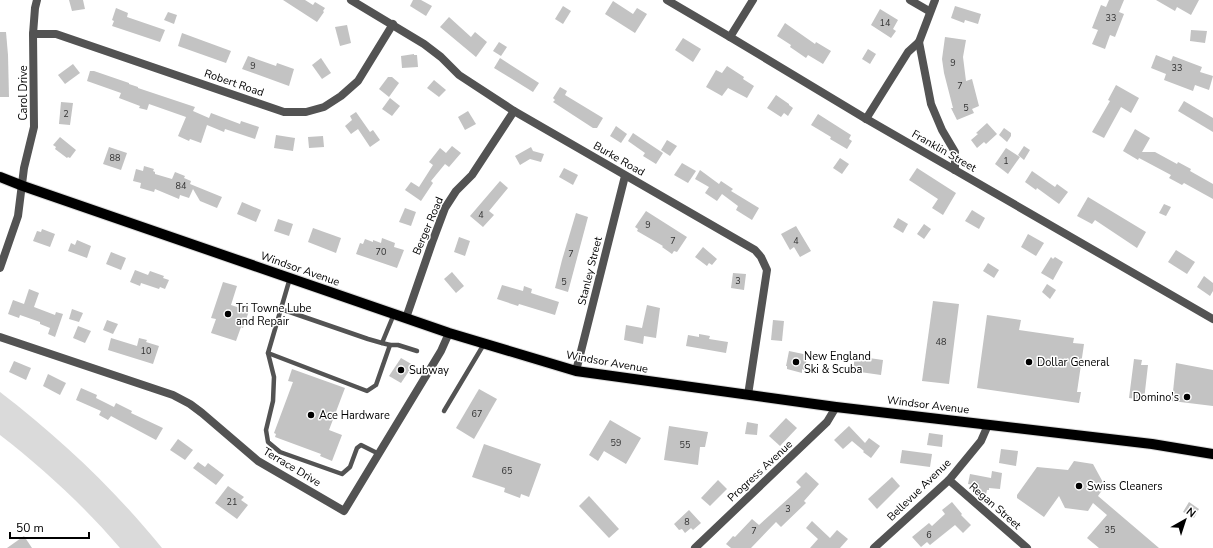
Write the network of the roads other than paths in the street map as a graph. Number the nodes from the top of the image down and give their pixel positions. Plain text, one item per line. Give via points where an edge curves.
1 (37, 0) edge
2 (351, 0) edge
3 (666, 0) edge
4 (753, 0) edge
5 (910, 0) edge
6 (935, 0) edge
7 (930, 11) junction
8 (393, 24) junction
9 (33, 34) junction
10 (730, 36) junction
11 (919, 42) junction
12 (514, 111) junction
13 (866, 119) junction
14 (955, 170) junction
15 (625, 176) junction
16 (0, 177) edge
17 (23, 186) junction
18 (0, 268) edge
19 (290, 278) junction
20 (281, 309) junction
21 (394, 314) junction
22 (406, 318) junction
23 (1213, 319) edge
24 (449, 333) junction
25 (0, 337) edge
26 (382, 343) junction
27 (484, 344) junction
28 (390, 345) junction
29 (417, 351) dead end
30 (268, 354) junction
31 (576, 371) junction
32 (748, 395) junction
33 (836, 407) junction
34 (444, 411) dead end
35 (988, 425) junction
36 (379, 454) junction
37 (1213, 454) edge
38 (949, 480) junction
39 (695, 548) edge
40 (874, 548) edge
41 (1027, 548) edge

1 - 9 street, Carol Drive
2 - 8 street, Burke Road
3 - 10 street, Franklin Street
4 - 10 street
5 - 7 street
6 - 7 street
7 - 11 street
8 - 9 street, Robert Road via 358,81 324,107 306,112 284,112 56,34
8 - 12 street, Burke Road via 441,57 459,75
9 - 17 street, Carol Drive via 34,126 24,168
10 - 13 street, Franklin Street
11 - 13 street via 908,52
11 - 14 street via 931,104 955,152
12 - 15 street, Burke Road
12 - 22 street, Berger Road via 472,174 445,208
13 - 14 street, Franklin Street
14 - 23 street, Franklin Street
15 - 31 street, Stanley Street
15 - 32 street, Burke Road via 755,250 761,257 766,270
16 - 17 main road, Windsor Avenue
17 - 18 street via 18,216
17 - 19 main road, Windsor Avenue
19 - 20 lane
19 - 21 main road, Windsor Avenue
20 - 26 lane
20 - 30 lane
21 - 22 main road, Windsor Avenue
21 - 26 lane
22 - 24 main road, Windsor Avenue
24 - 27 main road, Windsor Avenue
24 - 36 street, Terrace Drive via 442,351
25 - 36 street, Terrace Drive via 184,401 202,413 258,461 344,511
26 - 28 lane
27 - 31 main road, Windsor Avenue
27 - 34 lane
28 - 29 lane
28 - 30 lane via 376,385 367,391
30 - 36 lane via 274,377 273,401 266,430 268,442 280,452 342,474 350,467 360,445
31 - 32 main road, Windsor Avenue
32 - 33 main road, Windsor Avenue
33 - 35 main road, Windsor Avenue
33 - 39 street, Progress Avenue via 827,422
35 - 37 main road, Windsor Avenue via 1152,444
35 - 38 street, Bellevue Avenue via 981,441
38 - 40 street, Bellevue Avenue
38 - 41 street, Regan Street

